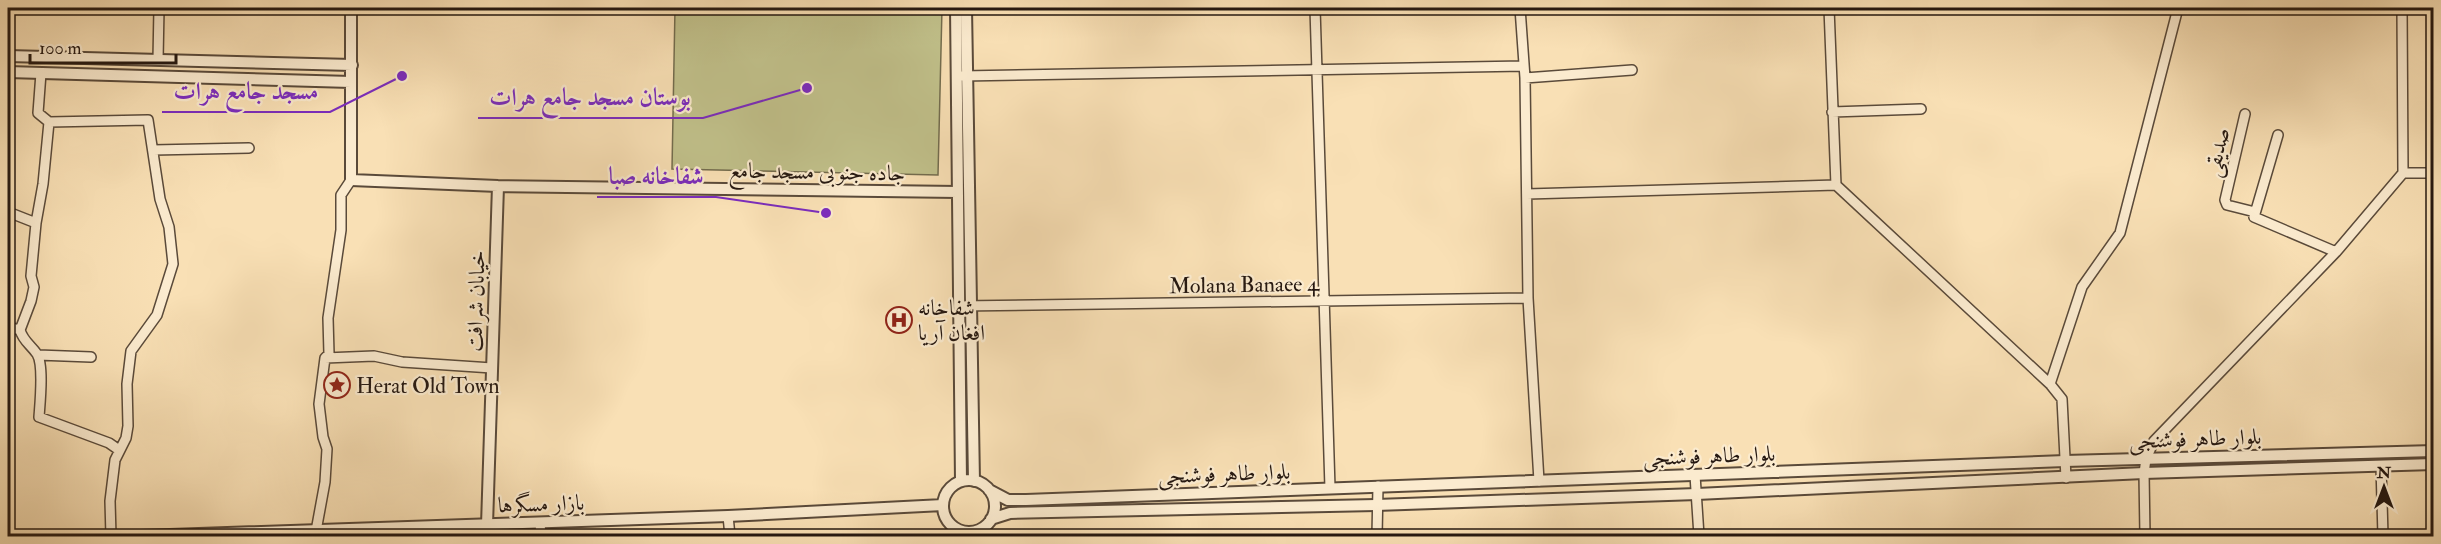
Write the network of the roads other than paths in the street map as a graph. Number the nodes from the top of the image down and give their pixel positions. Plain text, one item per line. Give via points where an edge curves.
1 (159, 8) edge
2 (351, 8) edge
3 (956, 8) edge
4 (966, 8) edge
5 (1315, 8) edge
6 (1520, 8) edge
7 (1830, 8) edge
8 (2178, 8) edge
9 (2402, 8) edge
10 (8, 56) edge
11 (158, 60) junction
12 (351, 65) junction
13 (1524, 66) junction
14 (1317, 68) junction
15 (1632, 70) dead end
16 (8, 72) edge
17 (41, 73) junction
18 (956, 75) junction
19 (969, 77) junction
20 (1525, 78) junction
21 (351, 82) junction
22 (1921, 109) dead end
23 (1832, 112) junction
24 (2245, 114) dead end
25 (49, 123) junction
26 (2278, 135) dead end
27 (249, 148) dead end
28 (153, 150) junction
29 (2433, 172) edge
30 (2403, 173) junction
31 (351, 180) junction
32 (1836, 185) junction
33 (498, 186) junction
34 (958, 192) junction
35 (1527, 194) junction
36 (8, 212) edge
37 (2255, 212) junction
38 (36, 222) junction
39 (2336, 252) junction
40 (1528, 298) junction
41 (1323, 302) junction
42 (959, 306) junction
43 (972, 306) junction
44 (8, 327) edge
45 (20, 330) junction
46 (38, 355) junction
47 (91, 357) dead end
48 (325, 358) junction
49 (492, 368) junction
50 (2050, 384) junction
51 (119, 450) junction
52 (2433, 451) edge
53 (2146, 459) junction
54 (2065, 461) junction
55 (2433, 464) edge
56 (2381, 466) junction
57 (2144, 473) junction
58 (1695, 475) junction
59 (2066, 478) junction
60 (974, 480) junction
61 (1539, 480) junction
62 (961, 481) junction
63 (1378, 486) junction
64 (1330, 488) junction
65 (989, 490) junction
66 (1697, 494) junction
67 (943, 505) junction
68 (1376, 505) junction
69 (728, 516) junction
70 (991, 519) junction
71 (540, 523) junction
72 (487, 525) junction
73 (316, 531) junction
74 (337, 533) edge
75 (962, 534) edge
76 (974, 534) edge
77 (162, 536) edge
78 (111, 537) edge
79 (141, 537) edge
80 (541, 537) edge
81 (730, 537) edge
82 (1377, 537) edge
83 (1699, 537) edge
84 (2145, 537) edge
85 (2383, 537) edge

1 - 11 street
2 - 12 street
3 - 18 street
4 - 19 street
5 - 14 street
6 - 13 street
7 - 23 street
8 - 50 street via 2120,233 2082,287
9 - 30 street
10 - 11 street
11 - 12 street
12 - 21 street
13 - 14 street
13 - 20 street
14 - 19 street
14 - 41 street
15 - 20 street
16 - 17 street
17 - 21 street
17 - 25 street via 38,113
18 - 19 street
18 - 34 street
19 - 43 street
20 - 35 street
21 - 31 street
22 - 23 street
23 - 32 street
24 - 37 street, صدیقی via 2225,203
25 - 28 street via 148,120
25 - 38 street
26 - 37 street
27 - 28 street
28 - 51 street via 173,264 157,315 131,351 128,426
29 - 30 street
30 - 39 street
31 - 33 street, جاده جنوبی مسجد جامع
31 - 48 street via 341,195 341,230 328,318 329,354
32 - 35 street
32 - 50 street
33 - 34 street, جاده جنوبی مسجد جامع
33 - 49 street, خیابان شرافت
34 - 42 street
35 - 40 street
36 - 38 street
37 - 39 street via 2257,220
38 - 45 street via 31,276 34,287
39 - 53 street via 2154,441
40 - 41 street, Molana Banaee 4
40 - 61 street
41 - 43 street, Molana Banaee 4
41 - 64 street
42 - 43 street, Molana Banaee 4
42 - 62 street
43 - 60 street
44 - 45 street
45 - 46 street
46 - 47 street
46 - 51 street via 39,417
48 - 49 street via 374,356 402,362
48 - 73 street via 319,404 327,449
49 - 72 street, خیابان شرافت
50 - 54 street via 2062,399
51 - 78 street via 110,501
52 - 53 street, بلوار طاهر فوشنجی
53 - 54 street, بلوار طاهر فوشنجی
53 - 57 street
54 - 58 street, بلوار طاهر فوشنجی
54 - 59 street
55 - 56 street, بلوار طاهر فوشنجی
56 - 57 street, بلوار طاهر فوشنجی
56 - 85 street
57 - 59 street, بلوار طاهر فوشنجی
57 - 84 street
58 - 61 street, بلوار طاهر فوشنجی
58 - 66 street
59 - 66 street, بلوار طاهر فوشنجی
60 - 62 street
60 - 65 street
61 - 63 street, بلوار طاهر فوشنجی
62 - 67 street via 948,490
63 - 64 street, بلوار طاهر فوشنجی
63 - 68 street
64 - 65 street, بلوار طاهر فوشنجی via 1008,500
65 - 70 street via 995,507
66 - 68 street, بلوار طاهر فوشنجی
66 - 83 street
67 - 69 street, بازار مسگرها
67 - 75 street via 948,521
68 - 70 street, بلوار طاهر فوشنجی via 1010,513
68 - 82 street
69 - 71 street, بازار مسگرها
69 - 81 street
70 - 76 street
71 - 72 street, بازار مسگرها
71 - 80 street
72 - 74 street, بازار مسگرها
73 - 74 street, بازار مسگرها
73 - 77 street, بازار مسگرها
75 - 76 street
77 - 79 street, بازار مسگرها

